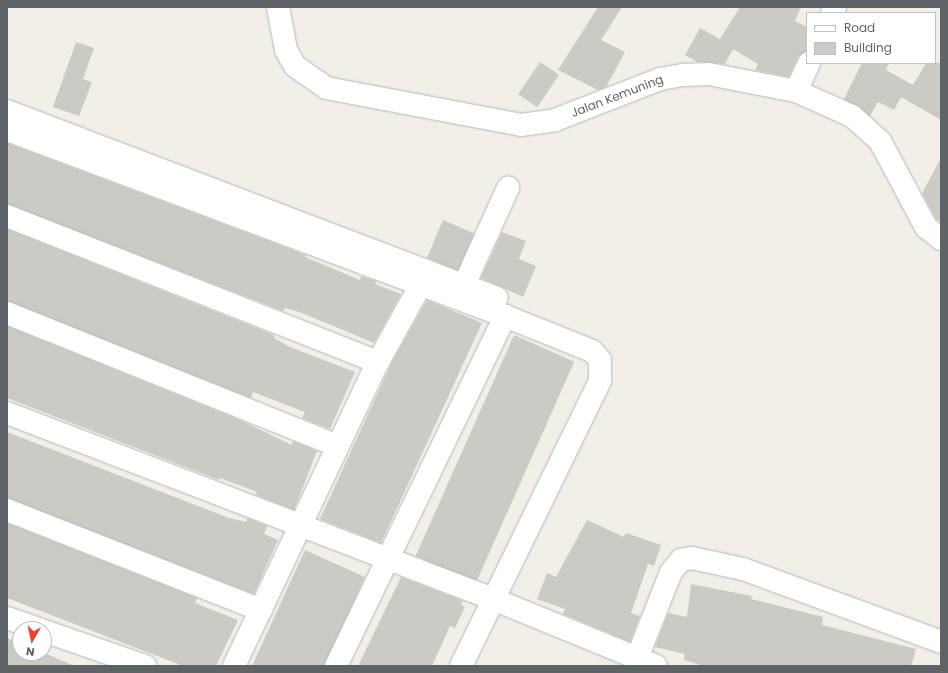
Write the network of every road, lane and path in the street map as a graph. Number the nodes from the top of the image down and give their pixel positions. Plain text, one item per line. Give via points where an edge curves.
1 (278, 7) edge
2 (809, 64) edge
3 (796, 91) junction
4 (7, 110) edge
5 (7, 130) edge
6 (508, 188) dead end
7 (7, 216) edge
8 (941, 239) edge
9 (464, 285) junction
10 (420, 286) junction
11 (7, 313) edge
12 (505, 316) junction
13 (600, 360) junction
14 (378, 362) junction
15 (7, 413) edge
16 (338, 446) junction
17 (7, 510) edge
18 (302, 528) junction
19 (388, 560) junction
20 (493, 599) junction
21 (261, 610) junction
22 (52, 634) edge
23 (941, 642) edge
24 (647, 662) edge
25 (145, 666) edge
26 (234, 666) edge
27 (336, 666) edge
28 (461, 666) edge

1 - 3 street, Jalan Kemuning via 286,50 295,66 326,88 521,125 555,120 660,79 683,75 709,74
2 - 3 street
3 - 8 street, Jalan Kemuning via 852,116 880,141 926,227
4 - 9 street
5 - 10 street
6 - 9 street
7 - 14 street
9 - 13 street via 579,330 594,343
10 - 12 street
10 - 14 street
11 - 16 street
12 - 13 street via 592,351
12 - 19 street
13 - 20 street via 600,381
14 - 16 street
15 - 18 street
16 - 18 street
17 - 21 street
18 - 19 street
18 - 21 street
19 - 20 street
19 - 27 street
20 - 24 street
20 - 28 street
21 - 26 street
22 - 25 street
23 - 24 street via 743,569 692,558 681,560 671,572

